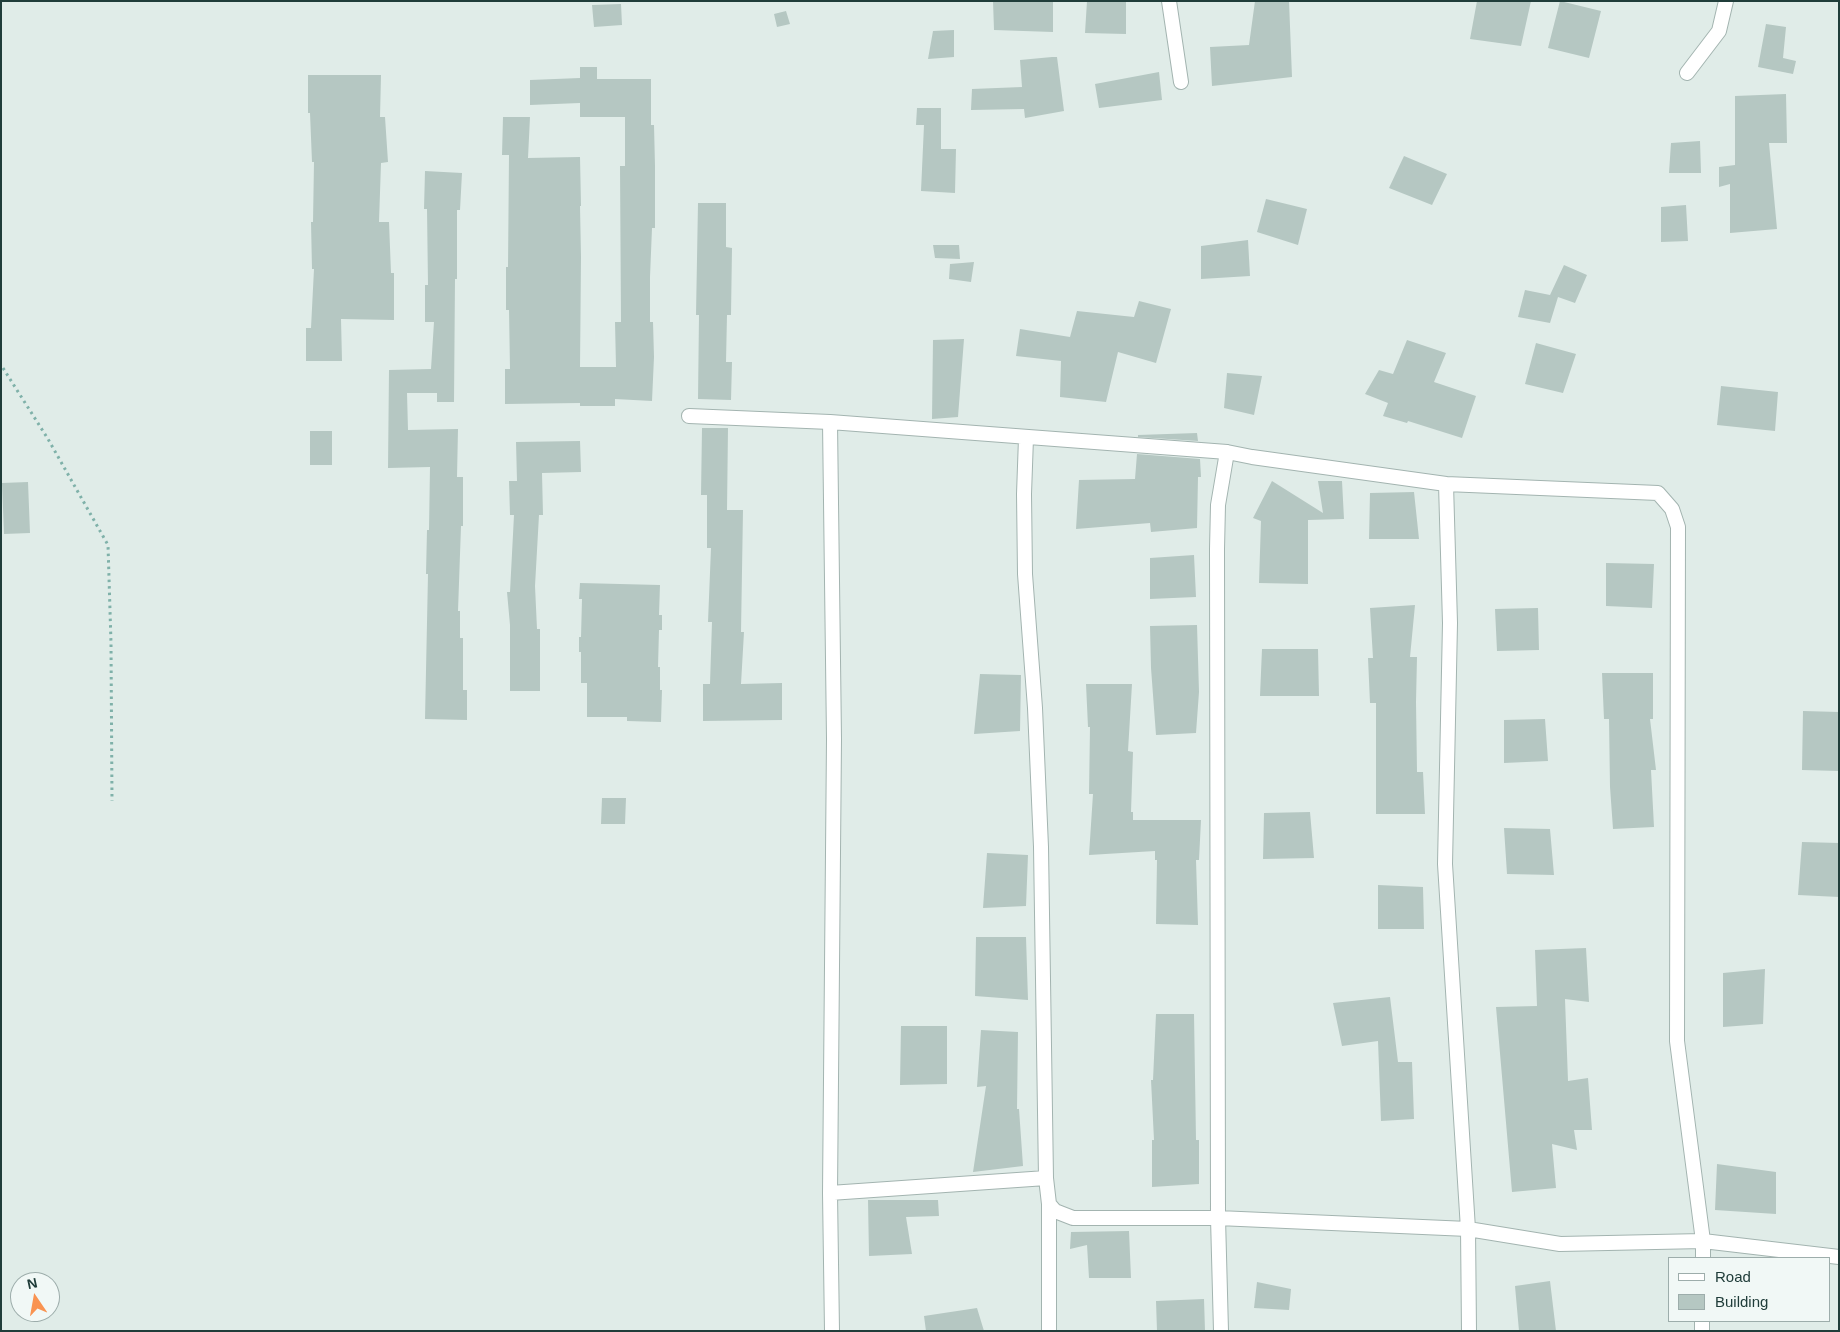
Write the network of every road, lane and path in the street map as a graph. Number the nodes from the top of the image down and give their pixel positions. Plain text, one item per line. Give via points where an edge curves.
1 (1169, 1) edge
2 (1726, 1) edge
3 (1686, 73) dead end
4 (1181, 82) dead end
5 (4, 368) dead end
6 (689, 416) dead end
7 (830, 422) junction
8 (1026, 438) junction
9 (1227, 452) junction
10 (1446, 484) junction
11 (112, 801) dead end
12 (1046, 1178) junction
13 (830, 1194) junction
14 (1049, 1204) junction
15 (1218, 1218) junction
16 (1468, 1229) junction
17 (1703, 1241) junction
18 (1703, 1257) edge
19 (1839, 1257) edge
20 (832, 1331) edge
21 (1049, 1331) edge
22 (1221, 1331) edge
23 (1469, 1331) edge

1 - 4 street
2 - 3 street via 1719,31
5 - 11 path via 108,545
6 - 7 street
7 - 8 street
7 - 13 street via 834,739
8 - 9 street
8 - 12 street via 1025,574 1035,708 1040,847
9 - 10 street
9 - 15 street via 1218,505 1217,549
10 - 16 street via 1450,623 1445,864
10 - 17 street via 1658,493 1672,508 1678,527 1677,1041
12 - 13 street
12 - 14 street
13 - 20 street
14 - 15 street via 1056,1211 1073,1218
14 - 21 street
15 - 16 street
15 - 22 street
16 - 17 street via 1560,1244
16 - 23 street
17 - 18 street
17 - 19 street

